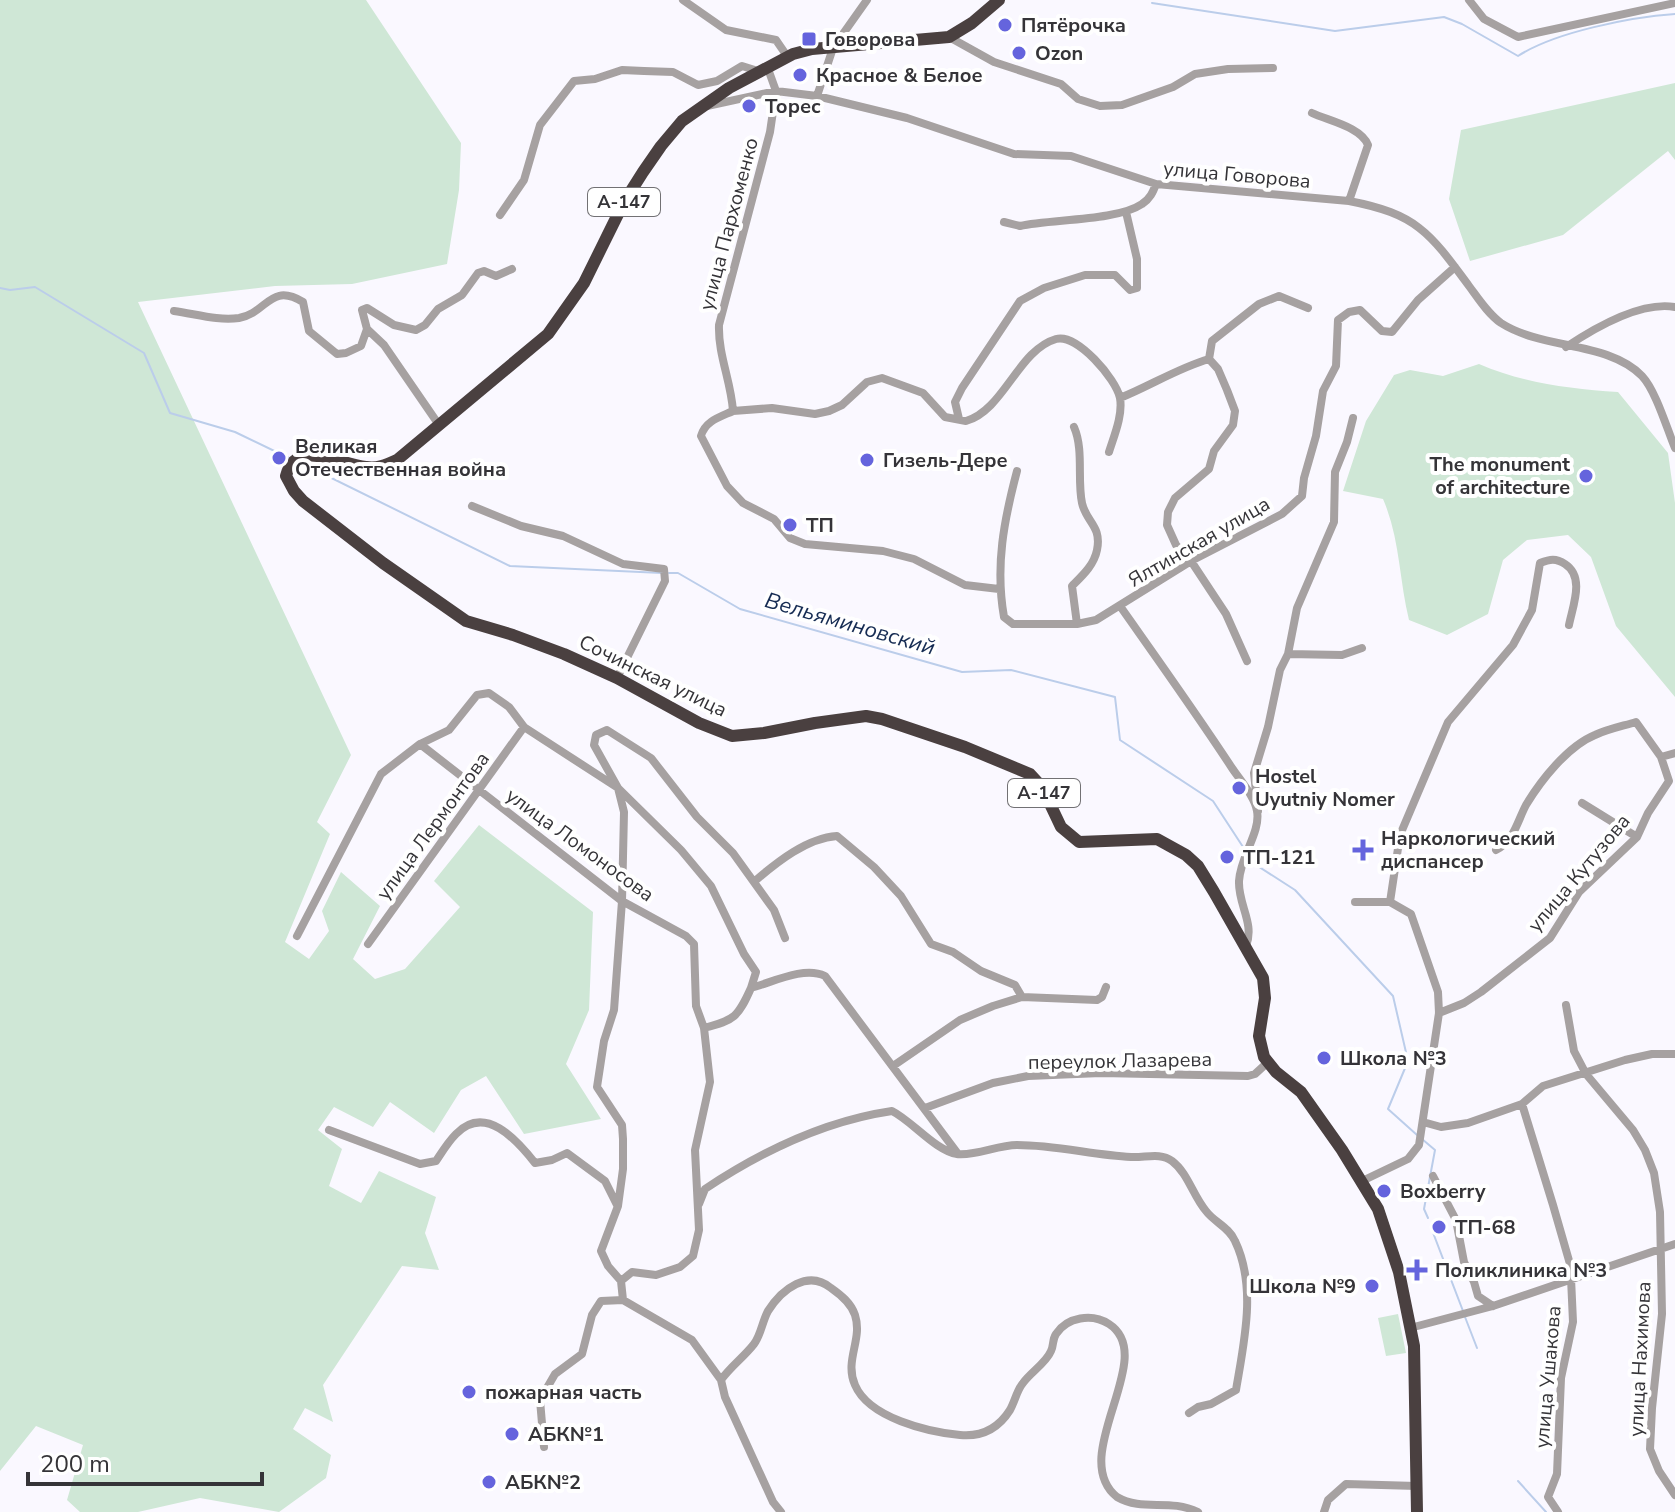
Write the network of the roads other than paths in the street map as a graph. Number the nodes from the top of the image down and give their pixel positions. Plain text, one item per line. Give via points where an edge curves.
1 (683, 0) edge
2 (867, 0) edge
3 (999, 0) edge
4 (1469, 0) edge
5 (1675, 3) edge
6 (949, 37) junction
7 (833, 48) junction
8 (787, 56) junction
9 (762, 68) junction
10 (1273, 68) dead end
11 (776, 91) junction
12 (817, 96) junction
13 (702, 107) junction
14 (1312, 113) dead end
15 (1156, 184) junction
16 (1349, 201) junction
17 (1126, 212) junction
18 (500, 215) dead end
19 (1004, 222) dead end
20 (1455, 267) junction
21 (512, 269) dead end
22 (1675, 307) edge
23 (1308, 308) dead end
24 (174, 311) dead end
25 (367, 329) junction
26 (1566, 347) junction
27 (1209, 359) junction
28 (1120, 398) junction
29 (733, 411) junction
30 (1353, 418) dead end
31 (959, 419) junction
32 (439, 425) junction
33 (1074, 427) dead end
34 (1675, 448) edge
35 (1109, 452) dead end
36 (1017, 471) dead end
37 (472, 506) dead end
38 (1191, 561) junction
39 (999, 589) junction
40 (1120, 606) junction
41 (1077, 624) junction
42 (1569, 625) dead end
43 (1362, 648) dead end
44 (1288, 654) junction
45 (1247, 661) dead end
46 (617, 678) junction
47 (524, 727) junction
48 (420, 744) junction
49 (1675, 753) edge
50 (1661, 757) junction
51 (618, 788) junction
52 (479, 790) junction
53 (1582, 803) dead end
54 (1258, 811) junction
55 (1637, 837) junction
56 (1496, 850) dead end
57 (755, 881) junction
58 (622, 901) junction
59 (1355, 902) dead end
60 (1390, 902) junction
61 (297, 936) dead end
62 (785, 938) dead end
63 (368, 944) dead end
64 (1246, 946) junction
65 (1106, 987) dead end
66 (751, 988) junction
67 (1022, 997) junction
68 (1566, 1005) dead end
69 (1439, 1013) junction
70 (704, 1030) junction
71 (1675, 1054) edge
72 (1267, 1063) junction
73 (893, 1066) junction
74 (1586, 1074) junction
75 (1522, 1104) junction
76 (925, 1108) junction
77 (1423, 1122) junction
78 (329, 1130) dead end
79 (958, 1154) junction
80 (1433, 1176) dead end
81 (1360, 1182) junction
82 (699, 1204) junction
83 (618, 1206) junction
84 (1675, 1244) edge
85 (1660, 1247) junction
86 (1571, 1278) junction
87 (621, 1281) junction
88 (623, 1300) junction
89 (1493, 1306) junction
90 (1410, 1328) junction
91 (721, 1380) junction
92 (1189, 1413) dead end
93 (544, 1447) dead end
94 (1417, 1486) junction
95 (1675, 1495) edge
96 (781, 1512) edge
97 (1198, 1512) edge
98 (1324, 1512) edge
99 (1417, 1512) edge
100 (1558, 1512) edge

1 - 8 street via 726,30 776,40
2 - 7 street
3 - 6 highway, Сочинская улица / А-147
4 - 5 street via 1484,19 1518,37
6 - 7 highway, Сочинская улица / А-147
6 - 10 street via 994,62 1061,84 1078,99 1100,106 1122,105 1195,74
7 - 8 highway, Сочинская улица / А-147
7 - 12 street
8 - 9 highway, Сочинская улица / А-147
9 - 11 street
9 - 13 highway, Сочинская улица / А-147
9 - 18 street, Сочинская улица via 742,66 698,85 673,72 622,70 574,81 540,125 524,180
11 - 12 street, улица Говорова
11 - 13 street, улица Говорова
11 - 29 street, улица Пархоменко via 719,325 718,347
12 - 15 street, улица Говорова via 907,118 1014,154 1071,156
13 - 32 highway, Сочинская улица / А-147 via 682,121 652,159 584,283 548,334
14 - 16 street via 1366,140
15 - 16 street, улица Говорова
15 - 17 street via 1143,204
16 - 20 street, улица Говорова via 1408,219 1434,238
17 - 19 street via 1020,226
17 - 31 street via 1137,259 1137,288 1130,290 1115,275 1085,275 1020,301 962,388 955,402
20 - 26 street, улица Говорова via 1497,320 1520,334
20 - 38 street, Ялтинская улица via 1392,332 1382,331 1360,310 1338,320 1336,366 1323,391 1302,496 1282,514
21 - 25 street via 496,276 478,273 462,295 416,330 394,325 367,308 362,310
22 - 26 street via 1602,323
23 - 27 street via 1279,296 1259,304 1212,341
24 - 25 street via 243,317 268,300 292,296 303,302 309,331 337,354 361,346
25 - 32 street
26 - 34 street, улица Говорова via 1626,363 1644,378
27 - 28 street
27 - 38 street via 1235,411 1209,469 1175,498 1168,512 1167,525 1176,545
28 - 31 street via 1111,378 1084,349 1055,339 1033,355 986,410 974,419
28 - 35 street
29 - 31 street via 829,411 867,382 882,378 923,393 945,417
29 - 39 street via 708,423 701,436 727,486 743,503 774,519 790,538 899,555 965,585
30 - 44 street via 1335,472 1334,522 1297,608
32 - 46 highway, Сочинская улица / А-147 via 383,466 368,468 322,455 296,460 286,476 303,501 466,621 533,642
33 - 41 street via 1083,509 1096,527 1098,547 1093,562 1072,586
36 - 39 street via 1000,550
37 - 46 street via 563,536 623,564 664,569 665,579
38 - 40 street, Ялтинская улица
38 - 45 street via 1236,632
39 - 41 street, Ялтинская улица via 1004,617 1013,624
40 - 41 street, Ялтинская улица
40 - 54 street
42 - 60 street via 1578,583 1571,567 1558,559 1540,563 1532,610 1513,645 1448,722 1400,835
43 - 44 street via 1318,657
44 - 54 street via 1254,773
46 - 64 highway, Сочинская улица / А-147 via 732,736 866,716 1010,764 1036,780 1061,827 1079,842 1157,839 1186,855
47 - 48 street via 489,693 477,695 449,730
47 - 51 street
47 - 52 street, улица Лермонтова
48 - 52 street, улица Ломоносова
48 - 61 street via 381,774
49 - 50 street
50 - 55 street, улица Кутузова via 1669,781
50 - 56 street via 1636,722 1580,743 1534,794 1505,845
51 - 57 street via 594,745 596,735 607,730 651,758
51 - 58 street via 624,812
51 - 66 street via 711,886 756,972
52 - 58 street, улица Ломоносова
52 - 63 street, улица Лермонтова
53 - 55 street
54 - 64 street via 1239,875 1251,932
55 - 69 street, улица Кутузова via 1579,892 1550,938 1481,992
57 - 62 street
57 - 67 street via 798,850 837,836 901,896 931,944 1015,985
58 - 70 street, улица Ломоносова via 694,944 696,1006
58 - 83 street via 614,1010 597,1087 622,1125
59 - 60 street
60 - 69 street via 1411,914 1438,992
64 - 72 highway, Сочинская улица / А-147 via 1263,978 1259,1036
65 - 67 street via 1097,1000
66 - 70 street via 739,1014
66 - 73 street via 800,974 825,976
67 - 73 street via 960,1020
68 - 74 street, улица Нахимова via 1574,1051
69 - 77 street
70 - 82 street, улица Ломоносова via 710,1082 695,1150
71 - 74 street via 1652,1054
72 - 76 street, переулок Лазарева via 1248,1076 1028,1076
72 - 81 highway via 1315,1109
73 - 76 street
74 - 75 street via 1543,1086
74 - 85 street, улица Нахимова via 1645,1150 1654,1173
75 - 77 street via 1468,1123 1441,1127
75 - 86 street, улица Ушакова
76 - 79 street
77 - 81 street via 1419,1145 1408,1159
78 - 83 street via 420,1164 436,1161 458,1132 476,1122 491,1123 518,1141 535,1163 567,1153 605,1181
79 - 82 street via 944,1150 905,1118 881,1112 791,1140 705,1189
79 - 92 street via 1014,1145 1108,1156 1160,1155 1182,1172 1209,1215 1235,1238 1247,1288 1236,1390
80 - 89 street via 1456,1220 1478,1296
81 - 90 highway via 1387,1230
82 - 87 street, улица Ломоносова via 693,1256 680,1267 656,1275 632,1272
83 - 87 street via 601,1251
84 - 85 street
85 - 86 street
85 - 95 street, улица Нахимова via 1662,1314 1650,1449
86 - 89 street
86 - 100 street, улица Ушакова via 1573,1322 1561,1378 1557,1474 1548,1497
87 - 88 street
88 - 91 street via 692,1340
88 - 93 street via 601,1301 582,1354 555,1374 540,1400
89 - 90 street
90 - 94 highway via 1416,1368
91 - 96 street
91 - 97 street via 755,1342 768,1311 787,1290 806,1279 822,1280 854,1311 859,1332 850,1366 855,1387 895,1420 974,1437 993,1429 1009,1411 1021,1385 1051,1351 1062,1325 1094,1317 1115,1328 1125,1347 1124,1369 1101,1448 1107,1484 1121,1500 1139,1508 1174,1505
94 - 98 street via 1346,1484 1328,1500
94 - 99 highway

